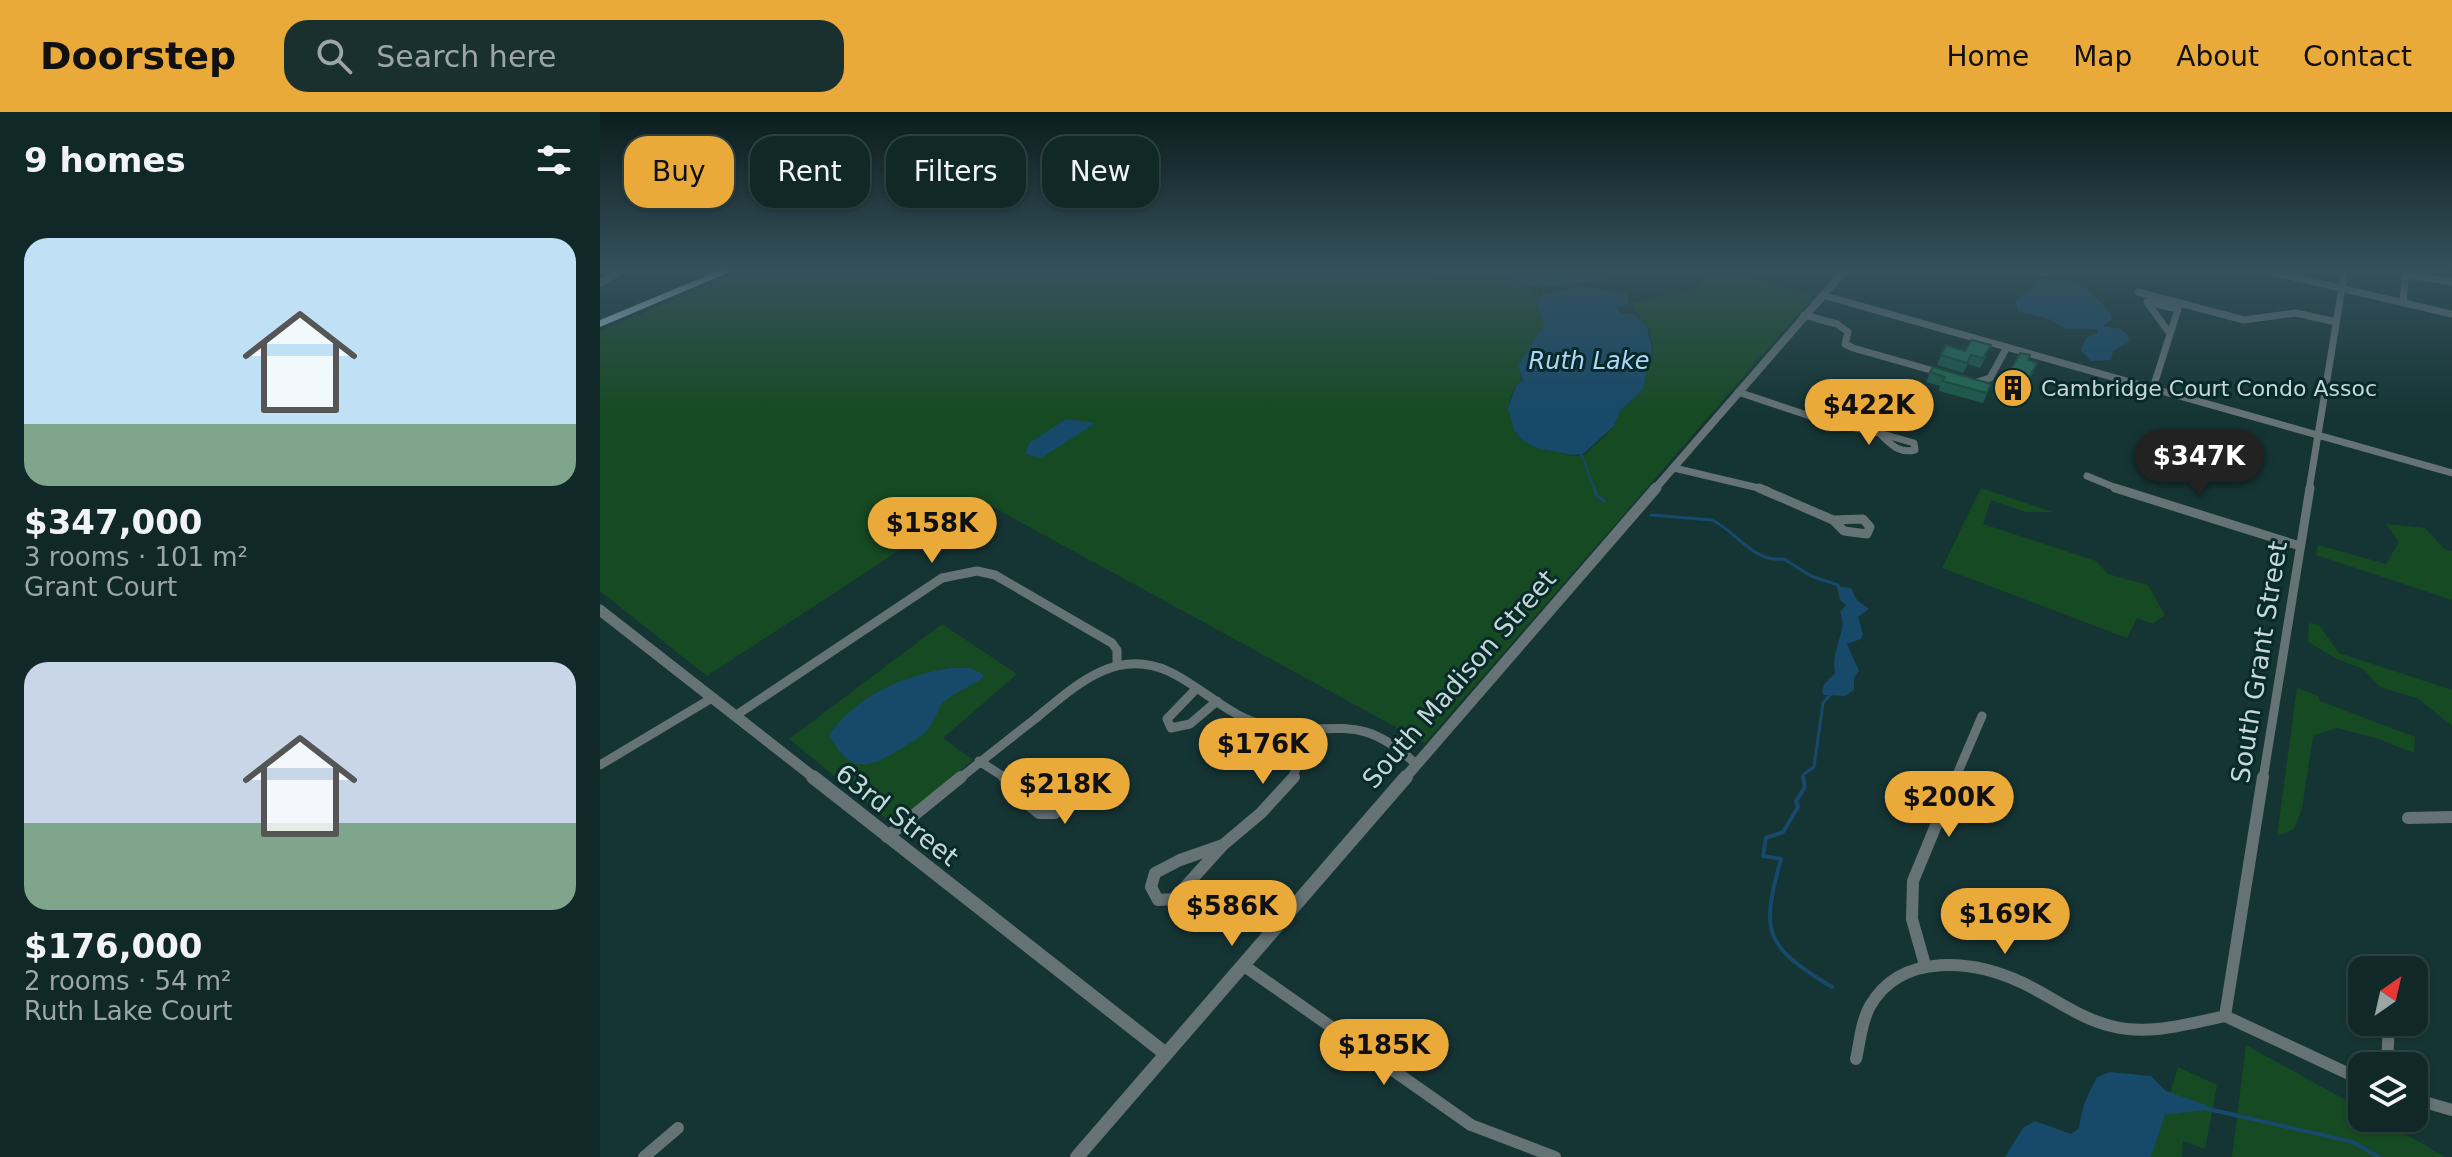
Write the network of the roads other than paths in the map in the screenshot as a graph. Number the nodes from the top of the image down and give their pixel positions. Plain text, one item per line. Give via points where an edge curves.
1 (1802, 318) edge
2 (1813, 318) edge
3 (1903, 318) edge
4 (2158, 318) edge
5 (2175, 318) edge
6 (2236, 318) edge
7 (2261, 318) edge
8 (2317, 318) edge
9 (2337, 318) edge
10 (2336, 322) junction
11 (2170, 334) junction
12 (2007, 347) junction
13 (1945, 374) edge
14 (1968, 381) edge
15 (2153, 388) junction
16 (1738, 392) junction
17 (1879, 433) dead end
18 (2317, 434) junction
19 (1674, 468) junction
20 (2452, 473) edge
21 (2087, 476) dead end
22 (1833, 520) dead end
23 (2300, 546) junction
24 (600, 610) edge
25 (1117, 664) junction
26 (1196, 689) junction
27 (712, 698) junction
28 (1217, 701) junction
29 (735, 716) junction
30 (1982, 716) dead end
31 (1311, 729) junction
32 (979, 761) junction
33 (1416, 764) junction
34 (600, 765) edge
35 (1020, 788) dead end
36 (2452, 817) edge
37 (2408, 818) dead end
38 (887, 837) junction
39 (1223, 845) junction
40 (1243, 965) junction
41 (1925, 965) junction
42 (2225, 1016) junction
43 (1166, 1054) junction
44 (1856, 1059) dead end
45 (2348, 1073) edge
46 (2428, 1103) edge
47 (2452, 1110) edge
48 (678, 1128) dead end
49 (644, 1157) edge
50 (1077, 1157) edge
51 (1555, 1157) edge

1 - 16 street, South Madison Street
2 - 13 street via 1843,327 1848,332 1845,344 1853,348
3 - 12 street
4 - 11 street
5 - 11 street
6 - 7 street
8 - 10 street
9 - 10 street, South Grant Street
10 - 18 street, South Grant Street
11 - 15 street
12 - 14 street via 1988,380
12 - 15 street
15 - 18 street
16 - 17 street
16 - 19 street, South Madison Street
18 - 20 street
18 - 23 street, South Grant Street
19 - 22 street via 1770,491
19 - 33 street, South Madison Street
21 - 23 street
23 - 42 street, South Grant Street
24 - 27 street, 63rd Street
25 - 26 street via 1154,666
25 - 29 street via 1112,643 995,575 958,573 923,589
25 - 32 street via 1085,678
26 - 28 street
26 - 28 street via 1171,712 1171,728 1189,726
27 - 29 street, 63rd Street
27 - 34 street
28 - 31 street via 1256,722
29 - 38 street, 63rd Street
30 - 41 street via 1913,881 1912,919
31 - 33 street via 1358,729
31 - 39 street via 1294,777
32 - 35 street
32 - 38 street
33 - 40 street, South Madison Street
36 - 37 street
38 - 43 street, 63rd Street
39 - 39 street via 1174,899 1158,900 1151,887 1155,873
40 - 43 street, South Madison Street
40 - 51 street via 1471,1125
41 - 42 street via 1949,963 1999,972 2079,1015 2127,1029 2153,1032
41 - 44 street via 1876,997
42 - 45 street
43 - 50 street, South Madison Street
46 - 47 street
48 - 49 street

